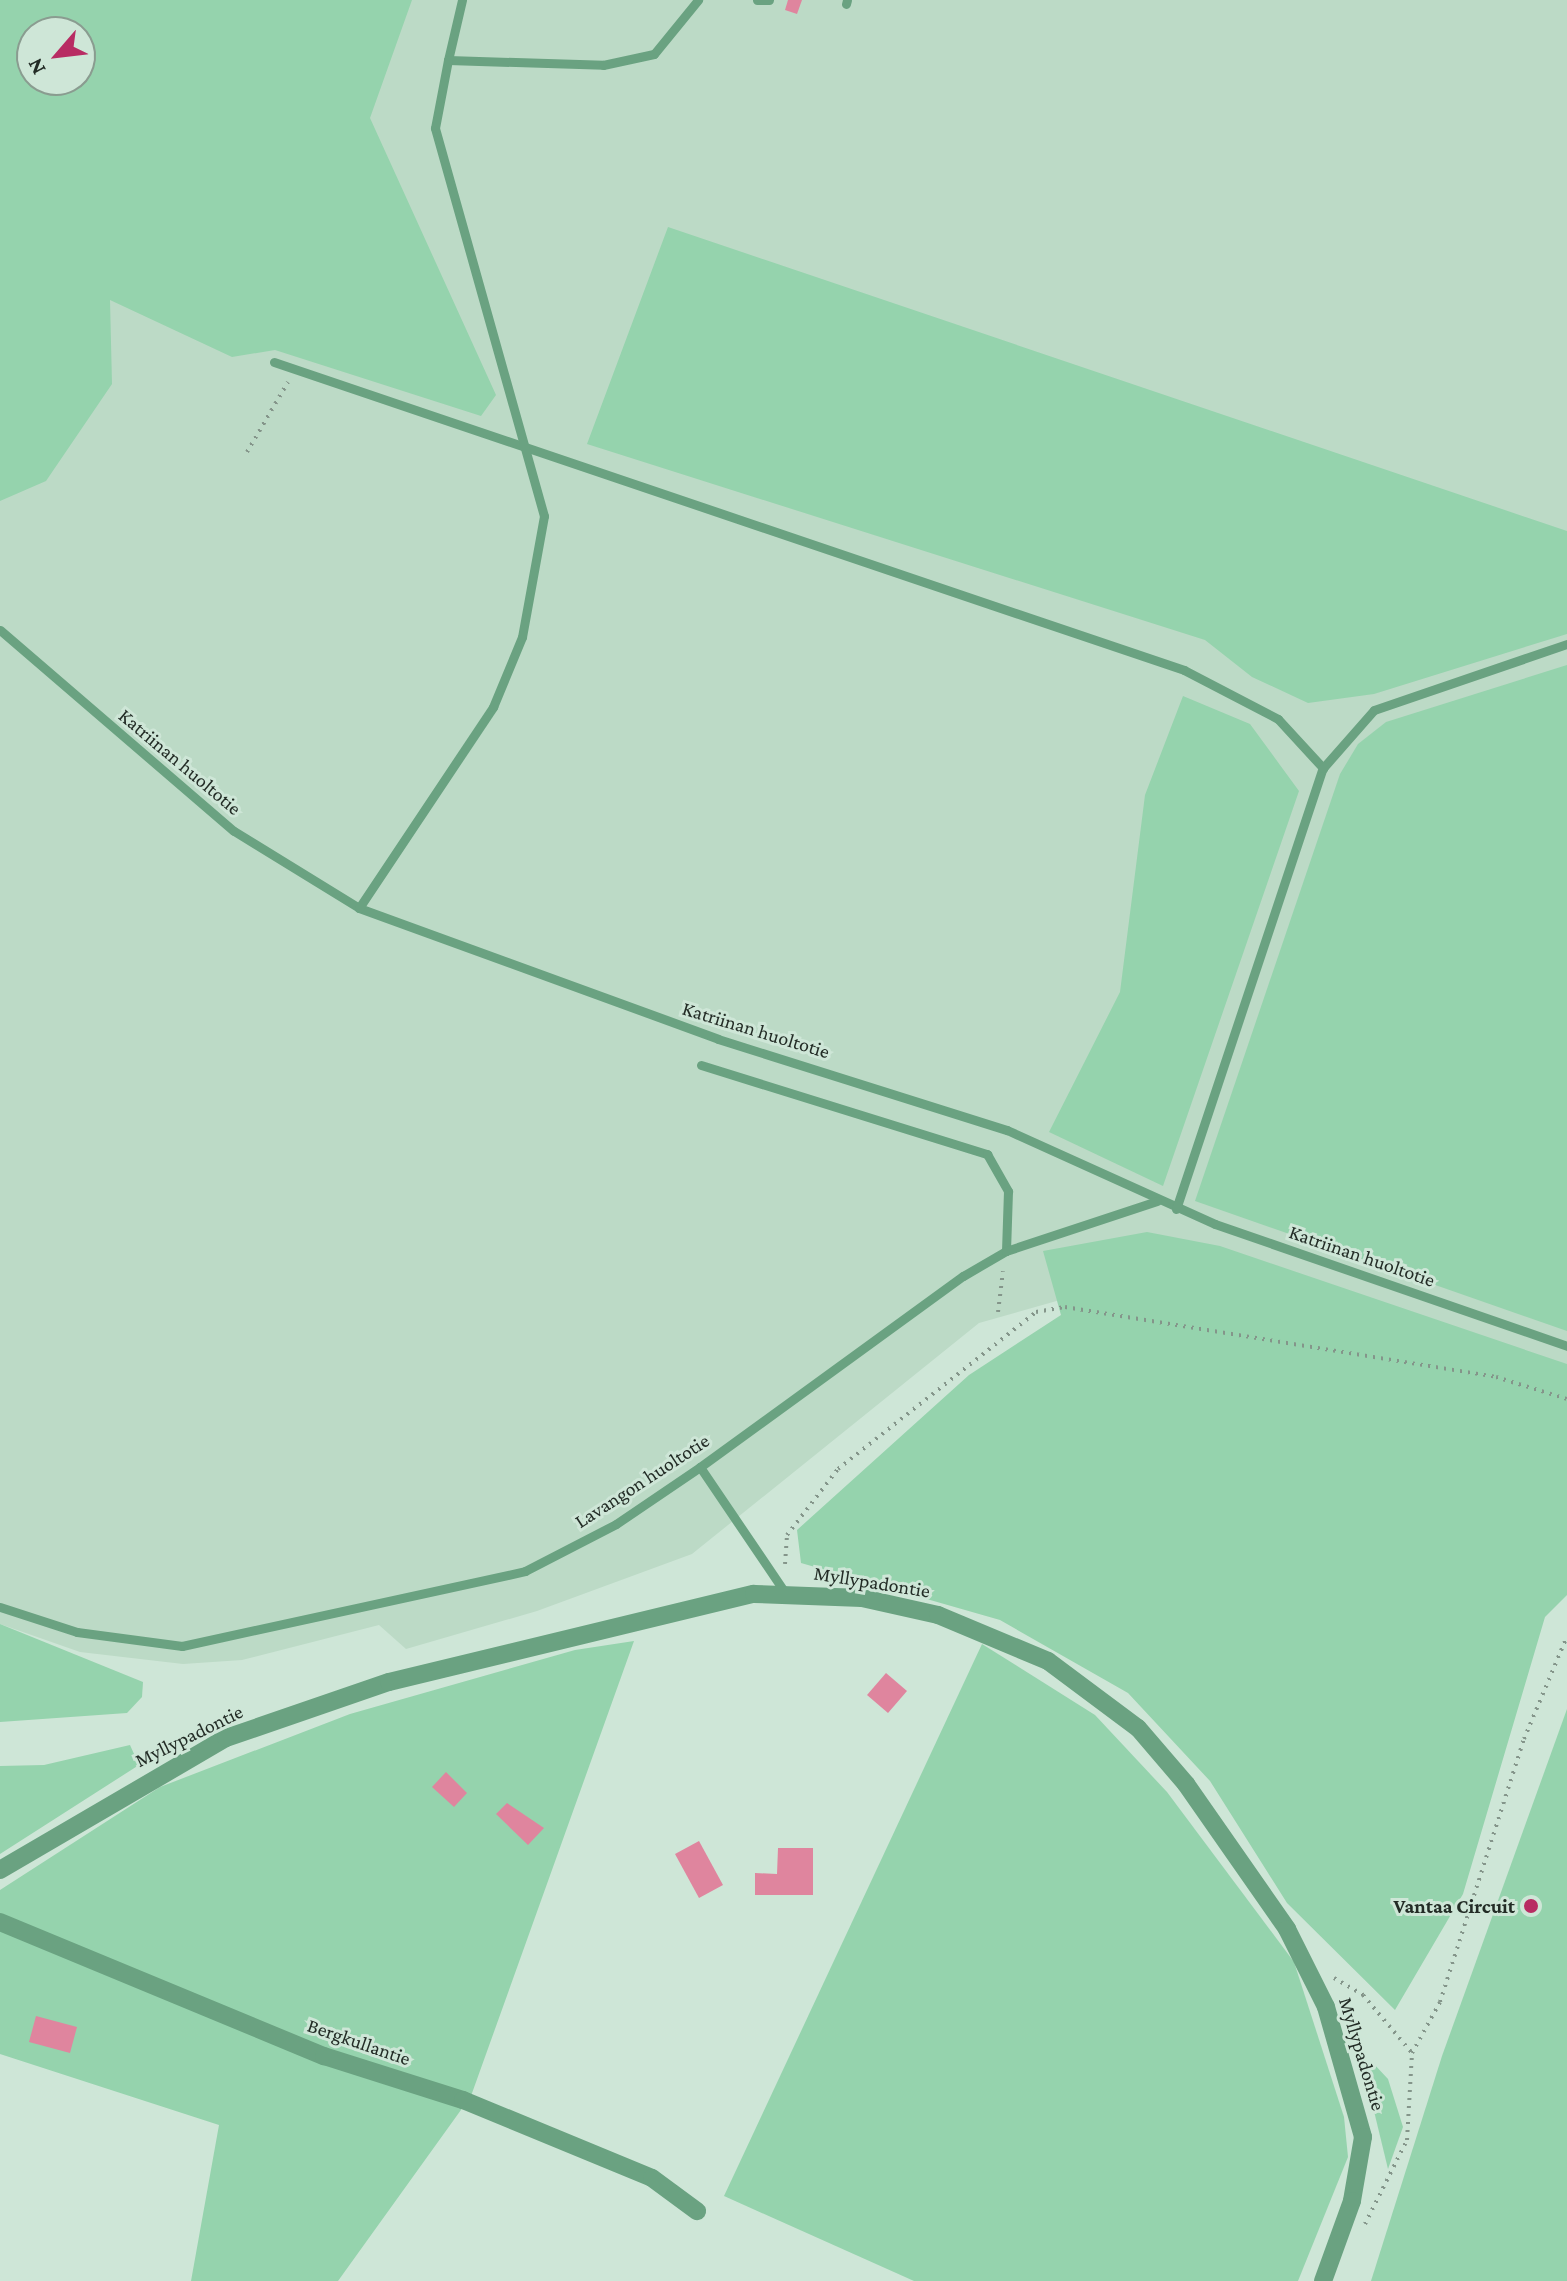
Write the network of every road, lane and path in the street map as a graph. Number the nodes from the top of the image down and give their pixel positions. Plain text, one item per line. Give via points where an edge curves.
1 (462, 0) edge
2 (698, 0) edge
3 (757, 0) edge
4 (769, 0) edge
5 (448, 60) junction
6 (274, 362) dead end
7 (295, 370) junction
8 (531, 450) junction
9 (247, 452) dead end
10 (0, 630) edge
11 (1567, 644) edge
12 (1323, 768) junction
13 (359, 908) junction
14 (701, 1065) dead end
15 (1157, 1201) junction
16 (1176, 1209) junction
17 (1006, 1251) junction
18 (998, 1312) dead end
19 (1567, 1346) edge
20 (1567, 1399) edge
21 (700, 1467) junction
22 (787, 1535) dead end
23 (784, 1591) junction
24 (0, 1607) edge
25 (1567, 1636) edge
26 (0, 1870) edge
27 (0, 1922) edge
28 (1337, 1980) dead end
29 (1412, 2053) junction
30 (697, 2211) dead end
31 (1339, 2241) junction
32 (1323, 2281) edge

1 - 5 lane
2 - 5 lane via 654,54 631,64
3 - 4 lane
5 - 8 lane via 435,128
6 - 7 lane
7 - 8 lane
7 - 9 path
8 - 12 lane via 1184,670 1278,719
8 - 13 lane via 544,516 522,637 493,707
10 - 13 lane, Katriinan huoltotie via 234,831
11 - 12 lane via 1374,710
12 - 16 lane
13 - 15 lane, Katriinan huoltotie via 718,1039 1007,1130
14 - 17 lane via 987,1154 1008,1191
15 - 16 lane, Katriinan huoltotie
15 - 17 lane, Lavangon huoltotie
16 - 19 lane, Katriinan huoltotie
17 - 18 path
17 - 21 lane, Lavangon huoltotie via 846,1354
20 - 22 path via 1496,1377 1065,1307 1036,1312 838,1469
21 - 23 lane
21 - 24 lane, Lavangon huoltotie via 616,1524 525,1571 182,1646 77,1632
23 - 26 street, Myllypadontie via 389,1682 287,1716 155,1775
23 - 31 street, Myllypadontie via 900,1604 1014,1643 1082,1683 1164,1754 1287,1929 1326,2007 1363,2137
25 - 29 path via 1524,1739 1440,2002
27 - 30 street, Bergkullantie via 324,2056 463,2100 652,2178
28 - 29 path via 1363,1995
29 - 31 path via 1407,2140 1376,2213
31 - 32 street, Myllypadontie

